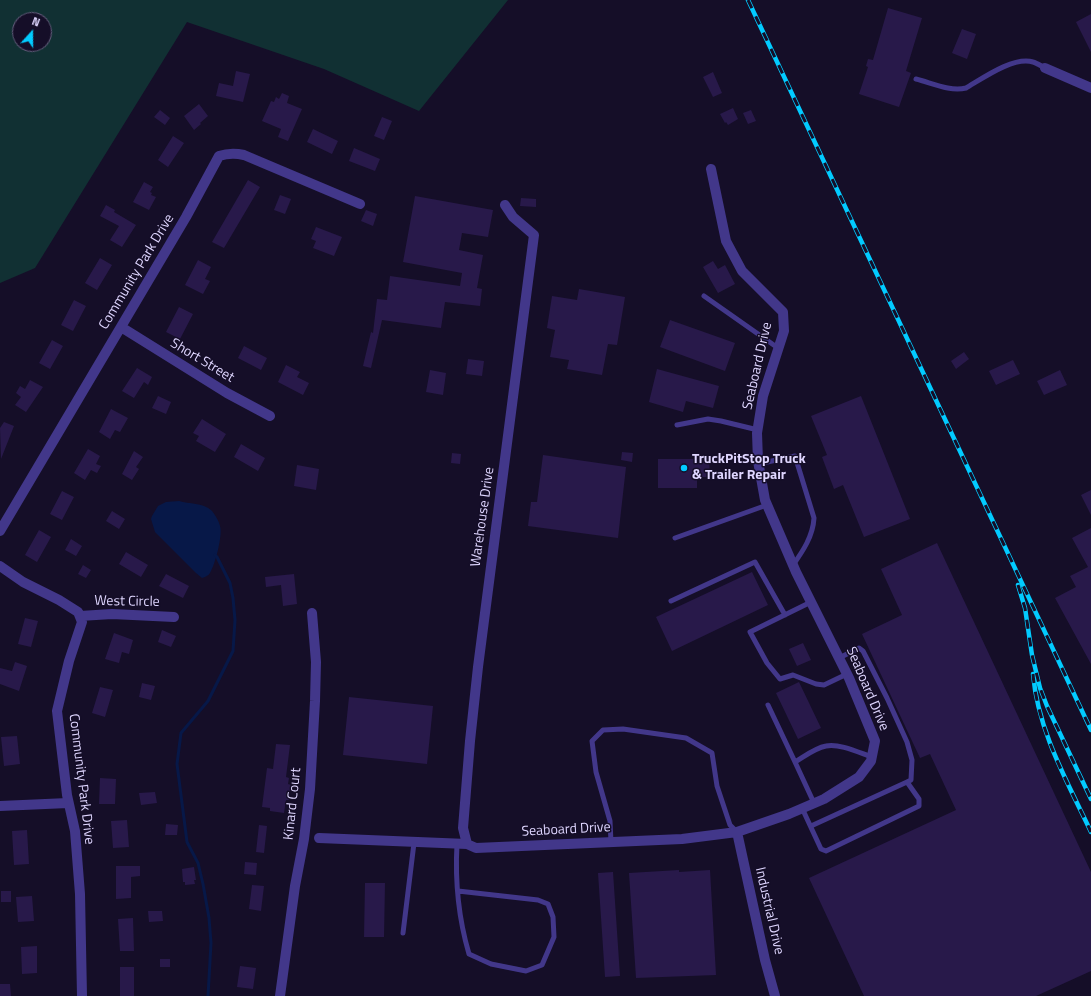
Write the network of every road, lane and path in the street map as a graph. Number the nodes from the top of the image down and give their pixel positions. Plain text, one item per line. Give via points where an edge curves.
1 (1045, 68) joint
2 (916, 79) dead end
3 (1091, 88) edge
4 (711, 169) dead end
5 (360, 204) dead end
6 (504, 205) dead end
7 (704, 296) dead end
8 (121, 327) junction
9 (778, 348) junction
10 (270, 416) dead end
11 (677, 425) dead end
12 (758, 430) junction
13 (758, 464) junction
14 (767, 505) junction
15 (0, 531) edge
16 (674, 538) dead end
17 (0, 566) edge
18 (793, 566) junction
19 (671, 601) dead end
20 (811, 602) junction
21 (312, 613) dead end
22 (785, 615) junction
23 (80, 616) junction
24 (174, 618) dead end
25 (840, 658) junction
26 (847, 674) junction
27 (768, 705) dead end
28 (872, 757) junction
29 (795, 762) junction
30 (907, 782) junction
31 (68, 803) junction
32 (814, 803) junction
33 (0, 806) edge
34 (802, 808) junction
35 (811, 826) junction
36 (737, 832) junction
37 (319, 838) dead end
38 (611, 842) junction
39 (414, 843) junction
40 (462, 844) junction
41 (458, 891) junction
42 (403, 933) dead end
43 (82, 996) edge
44 (280, 996) edge
45 (775, 996) edge

1 - 2 lane via 1032,61 1020,61 960,89
1 - 3 street
4 - 9 street, Seaboard Drive via 726,241 742,271 783,312 784,331
5 - 8 street, Community Park Drive via 244,154 226,153 219,156
6 - 40 street, Warehouse Drive via 513,217 534,235 478,666
7 - 9 lane
8 - 10 street, Short Street via 227,393
8 - 15 street, Community Park Drive
9 - 12 street, Seaboard Drive via 763,396
11 - 12 lane via 708,419
12 - 13 street, Seaboard Drive
13 - 14 street, Seaboard Drive
13 - 18 lane via 795,456 814,518 814,528
14 - 16 lane
14 - 18 street, Seaboard Drive
17 - 23 street via 23,582 59,600
18 - 20 street, Seaboard Drive
19 - 22 lane via 755,562
20 - 22 lane
20 - 25 street, Seaboard Drive
21 - 44 street, Kinard Court via 316,701 310,789
22 - 26 lane via 750,632 767,663 780,679 793,675 824,685
23 - 24 street, West Circle via 112,614
23 - 31 street, Community Park Drive via 82,622 57,711
25 - 26 street, Seaboard Drive
25 - 30 lane via 859,648 863,651 907,742 912,771 911,780
26 - 28 street, Seaboard Drive via 875,741
27 - 29 lane
28 - 29 lane via 827,745
28 - 32 street, Seaboard Drive via 859,777
29 - 32 lane
30 - 35 lane
30 - 35 lane via 919,799 919,806 826,851 821,848
31 - 33 street
31 - 43 street, Community Park Drive via 74,831 80,894
32 - 34 street, Seaboard Drive
34 - 35 lane
34 - 36 street, Seaboard Drive
36 - 38 street, Seaboard Drive via 682,839
36 - 38 lane via 730,825 717,786 712,753 686,738 623,729 603,730 592,741 596,772 610,821
36 - 45 street, Industrial Drive
37 - 39 street, Seaboard Drive
38 - 40 street, Seaboard Drive via 476,848
39 - 40 street, Seaboard Drive
39 - 42 lane
40 - 41 lane via 456,871
41 - 41 lane via 463,934 469,954 491,964 526,971 542,966 554,937 553,917 548,904 538,900

